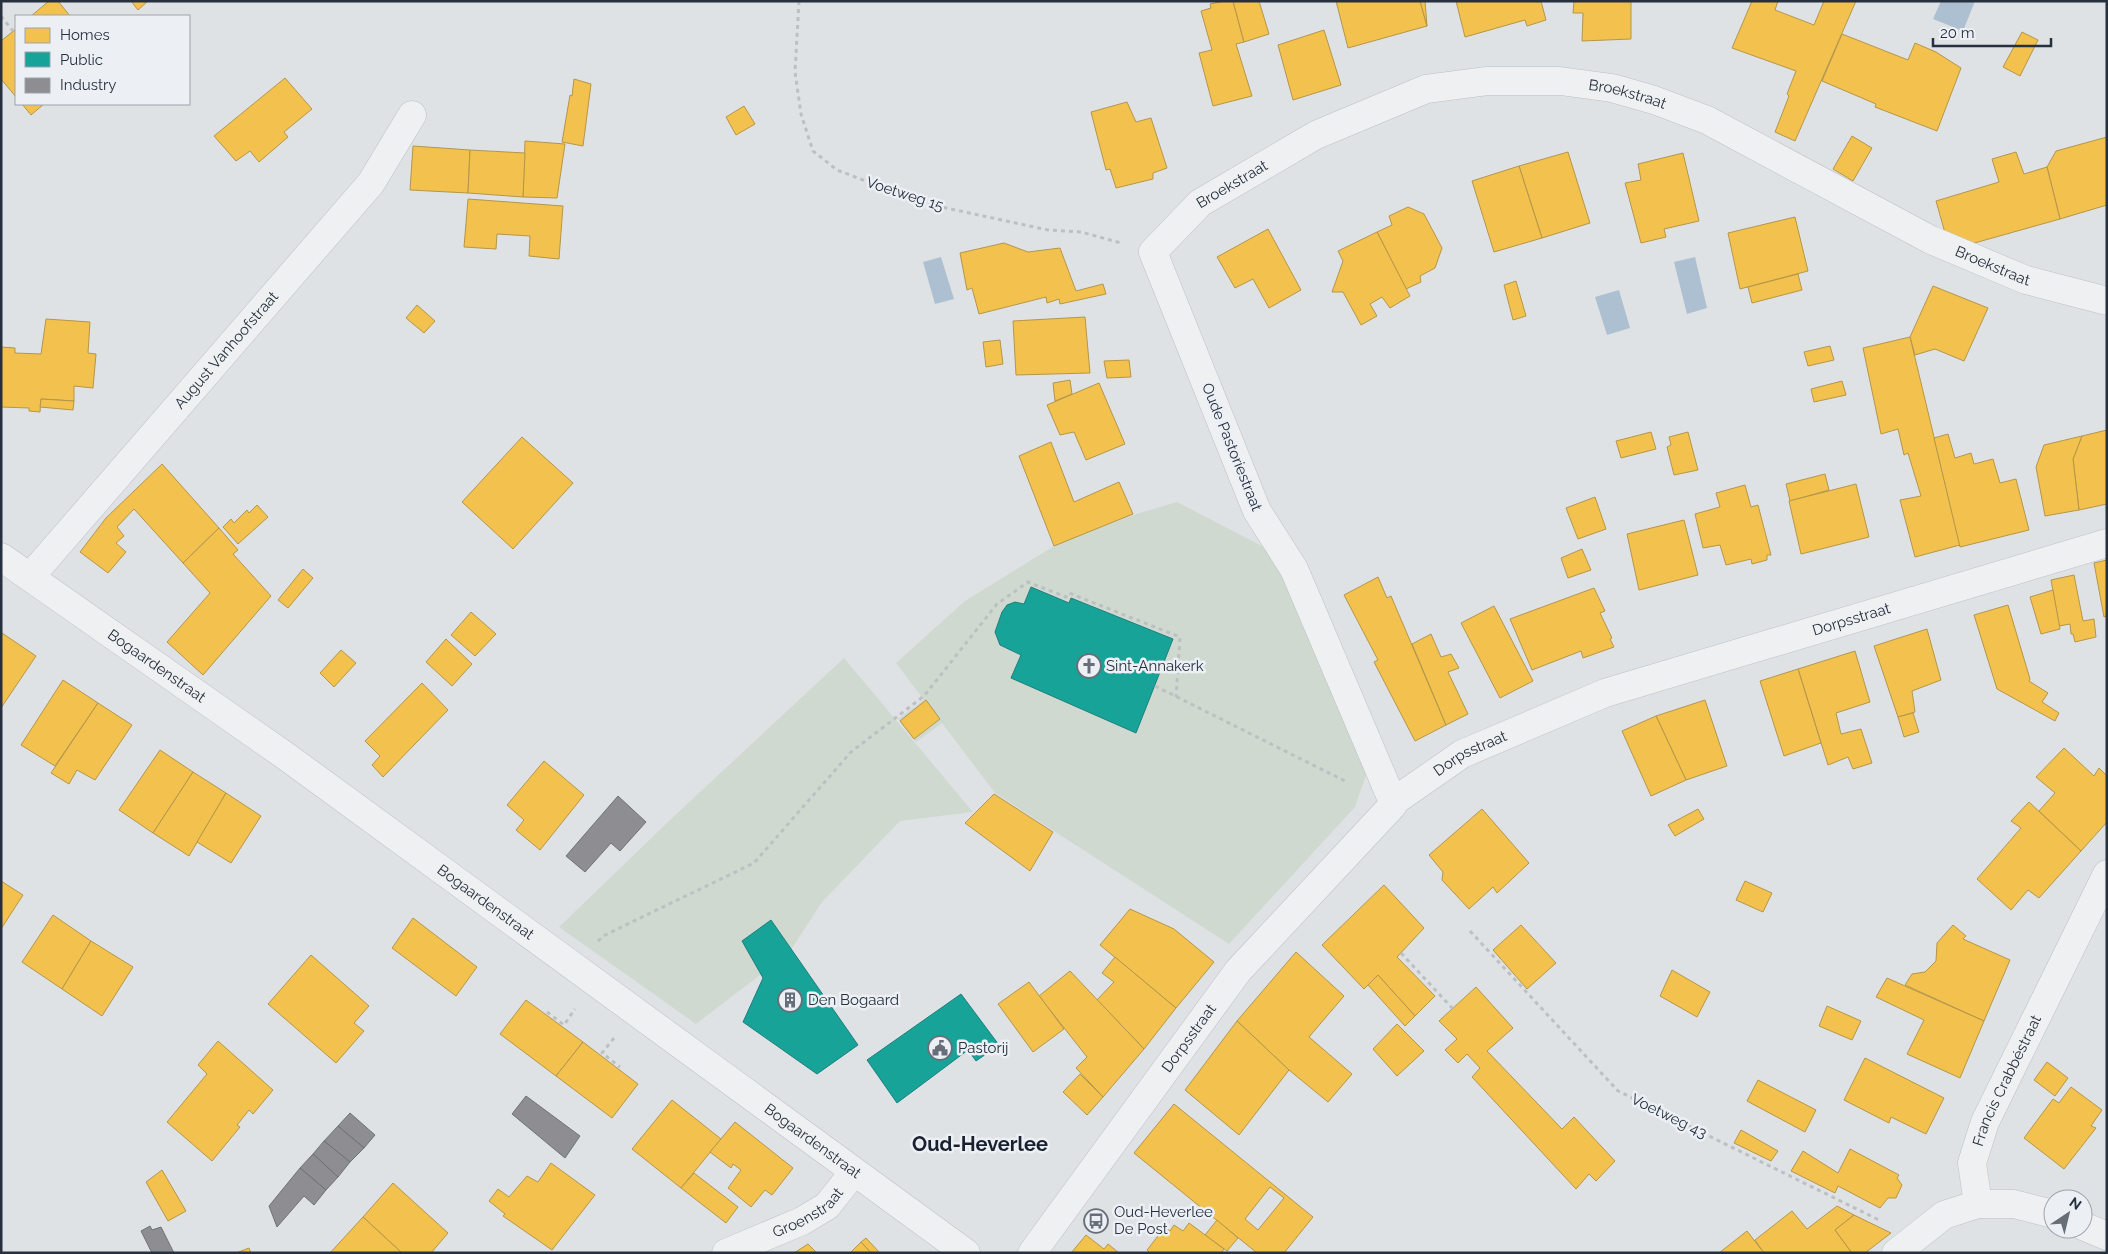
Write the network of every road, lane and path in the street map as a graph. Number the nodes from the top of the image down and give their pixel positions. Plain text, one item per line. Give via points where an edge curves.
1 (799, 1) edge
2 (1, 16) edge
3 (14, 31) dead end
4 (412, 115) dead end
5 (1153, 252) junction
6 (2107, 301) edge
7 (2107, 543) edge
8 (1, 557) edge
9 (30, 577) junction
10 (1155, 686) dead end
11 (1176, 697) junction
12 (1393, 804) junction
13 (2107, 874) edge
14 (1470, 931) dead end
15 (597, 942) dead end
16 (1401, 953) dead end
17 (578, 1005) dead end
18 (1453, 1009) dead end
19 (548, 1012) dead end
20 (616, 1034) dead end
21 (620, 1067) dead end
22 (854, 1172) junction
23 (1978, 1204) junction
24 (2043, 1211) edge
25 (2093, 1230) edge
26 (2107, 1236) edge
27 (1906, 1246) edge
28 (726, 1253) edge
29 (966, 1253) edge
30 (1032, 1253) edge

1 - 5 path, Voetweg 15 via 795,72 801,114 813,151 836,170 923,203 1048,230 1081,232
2 - 3 path
4 - 9 street, August Vanhoofstraat via 371,183
5 - 6 street, Broekstraat via 1200,203 1316,135 1426,90 1487,81 1560,81 1612,88 1707,120 1931,240 2026,280
5 - 12 street, Oude Pastoriestraat via 1257,511 1294,569
7 - 12 street, Dorpsstraat via 1605,693 1462,754
8 - 9 street, Bogaardenstraat
9 - 22 street, Bogaardenstraat via 287,757
10 - 11 path
11 - 12 path
11 - 15 path via 1180,637 1069,593 1066,596 1028,582 997,604 924,696 851,752 754,863 605,935
12 - 30 street, Dorpsstraat via 1238,971
13 - 23 street, Francis Crabbéstraat via 1985,1122 1972,1163
14 - 27 path, Voetweg 43 via 1618,1091
16 - 18 path
17 - 19 path via 564,1025
20 - 21 path via 602,1053
22 - 28 street, Groenstraat via 827,1206 802,1221
22 - 29 street, Bogaardenstraat
23 - 24 street via 2014,1204
23 - 27 street via 1944,1215
25 - 26 street

